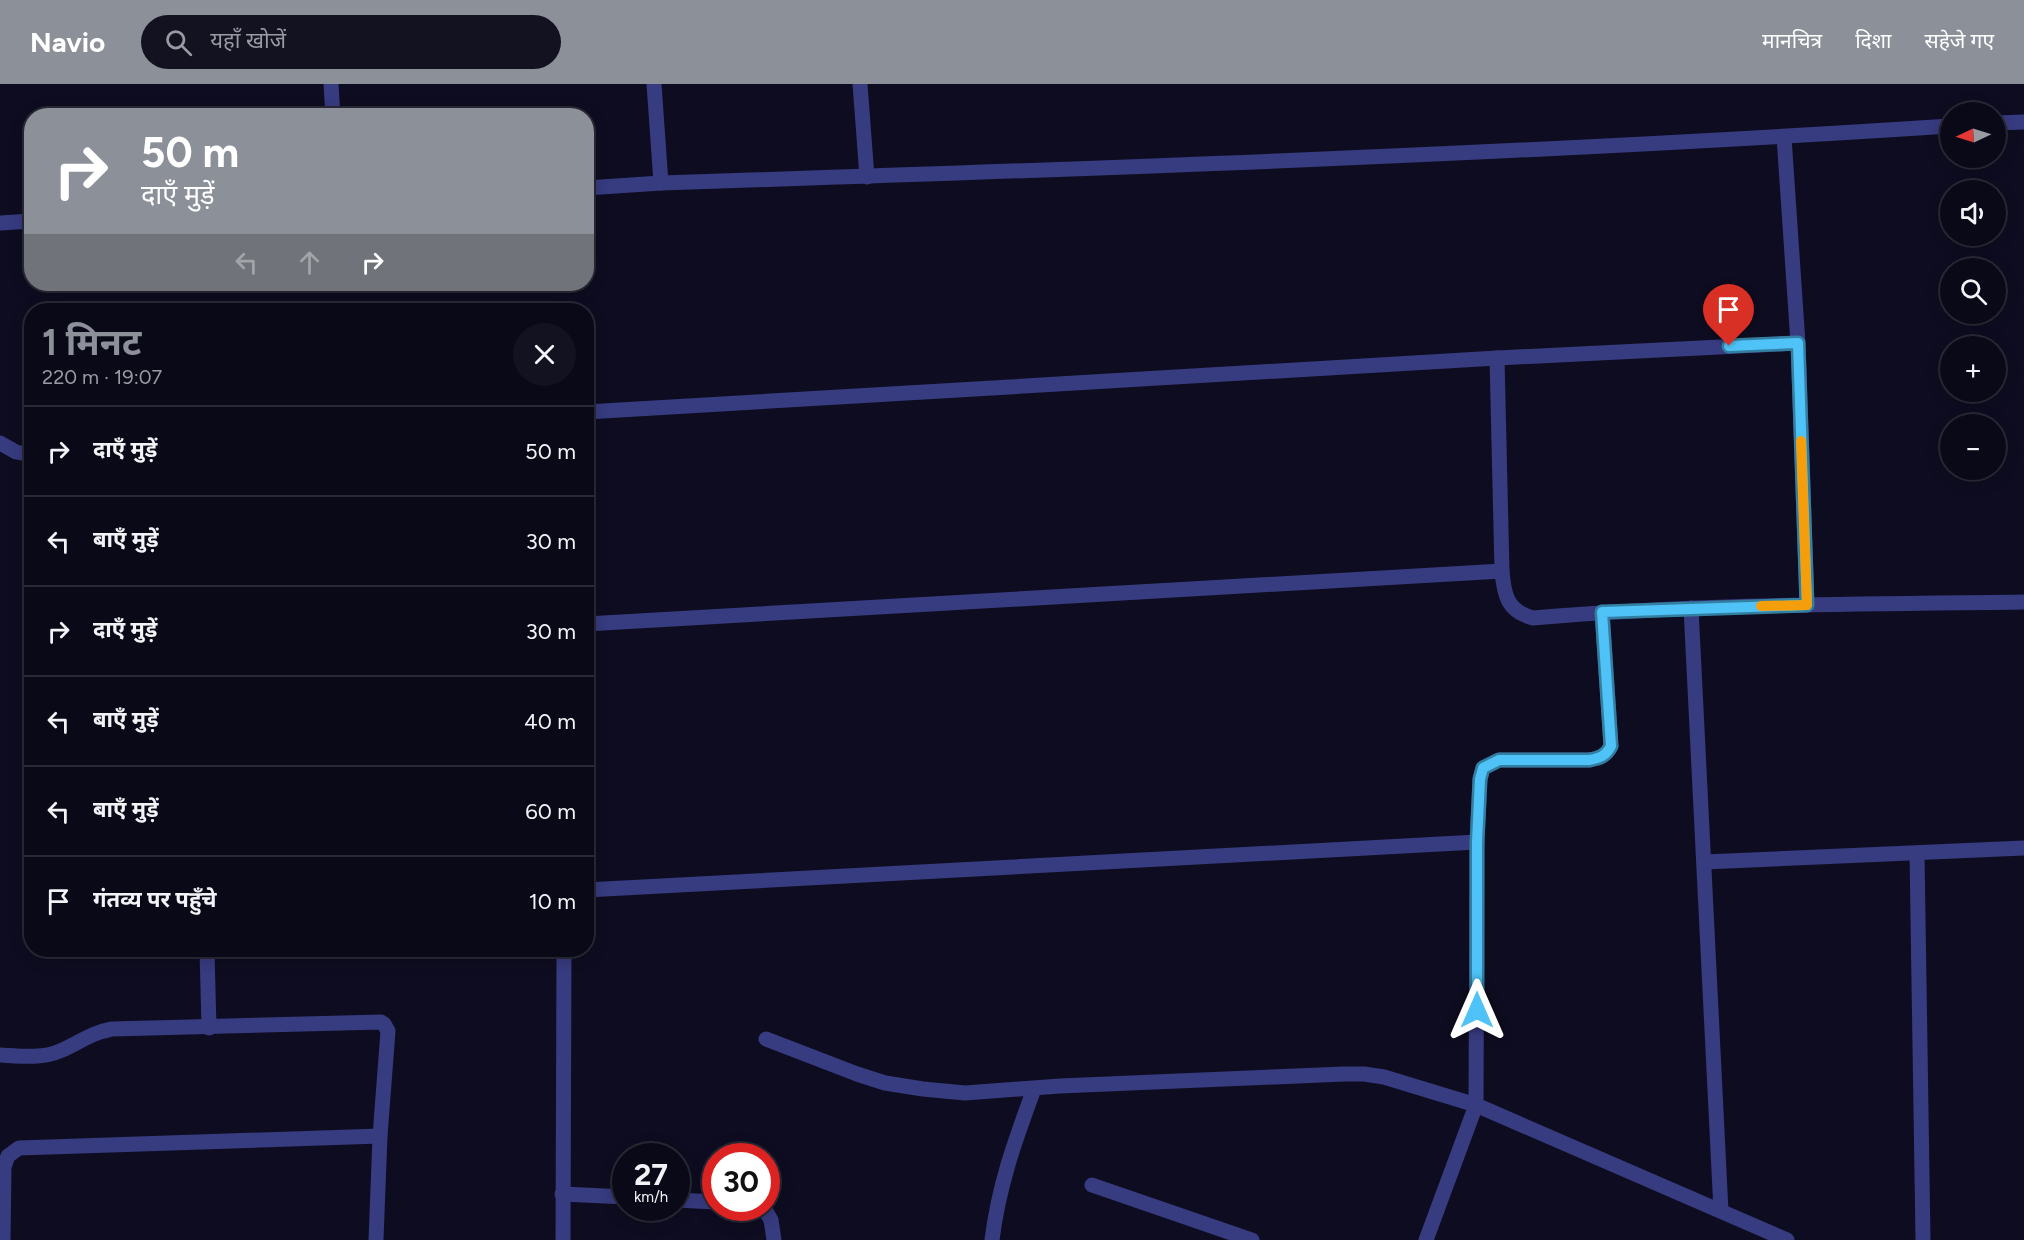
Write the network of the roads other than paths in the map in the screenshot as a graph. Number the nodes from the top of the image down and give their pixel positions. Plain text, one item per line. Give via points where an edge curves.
1 (332, 84) edge
2 (654, 84) edge
3 (860, 84) edge
4 (333, 108) edge
5 (2024, 122) edge
6 (2006, 123) edge
7 (1940, 127) edge
8 (1784, 137) junction
9 (867, 177) junction
10 (661, 183) junction
11 (594, 187) edge
12 (24, 222) edge
13 (0, 223) edge
14 (1798, 343) junction
15 (1497, 358) junction
16 (594, 412) edge
17 (0, 443) edge
18 (24, 454) edge
19 (1502, 571) junction
20 (2024, 602) edge
21 (1807, 605) junction
22 (1691, 608) junction
23 (1602, 612) junction
24 (594, 624) edge
25 (1477, 842) junction
26 (2024, 848) edge
27 (1917, 853) junction
28 (1704, 862) junction
29 (594, 890) edge
30 (207, 957) edge
31 (564, 957) edge
32 (209, 1028) junction
33 (766, 1039) dead end
34 (0, 1055) edge
35 (1034, 1089) junction
36 (1476, 1105) junction
37 (380, 1136) junction
38 (1092, 1185) dead end
39 (562, 1194) junction
40 (612, 1196) edge
41 (1721, 1211) junction
42 (771, 1221) edge
43 (3, 1240) edge
44 (376, 1240) edge
45 (563, 1240) edge
46 (774, 1240) edge
47 (992, 1240) edge
48 (1252, 1240) edge
49 (1426, 1240) edge
50 (1787, 1240) edge
51 (1923, 1240) edge

1 - 4 street
2 - 10 street
3 - 9 street
5 - 6 street
7 - 8 street
8 - 9 street
8 - 14 street
9 - 10 street
10 - 11 street
12 - 13 street
14 - 15 street
14 - 21 street
15 - 16 street
15 - 19 street
17 - 18 street
19 - 23 street via 1504,593 1523,615 1533,618
19 - 24 street
20 - 21 street
21 - 22 street
22 - 23 street
22 - 28 street
23 - 25 street via 1611,746 1608,752 1589,760 1499,760 1483,768
25 - 29 street
25 - 36 street
26 - 27 street
27 - 28 street
27 - 51 street
28 - 41 street
30 - 32 street
31 - 39 street
32 - 34 street via 112,1029 87,1036 60,1052
32 - 37 street via 381,1022 388,1031
33 - 35 street via 885,1083 965,1093
35 - 36 street via 1364,1074
35 - 47 street via 1007,1161
36 - 41 street
36 - 49 street
37 - 43 street via 19,1148 5,1161
37 - 44 street
38 - 48 street
39 - 40 street
39 - 45 street
41 - 50 street
42 - 46 street

